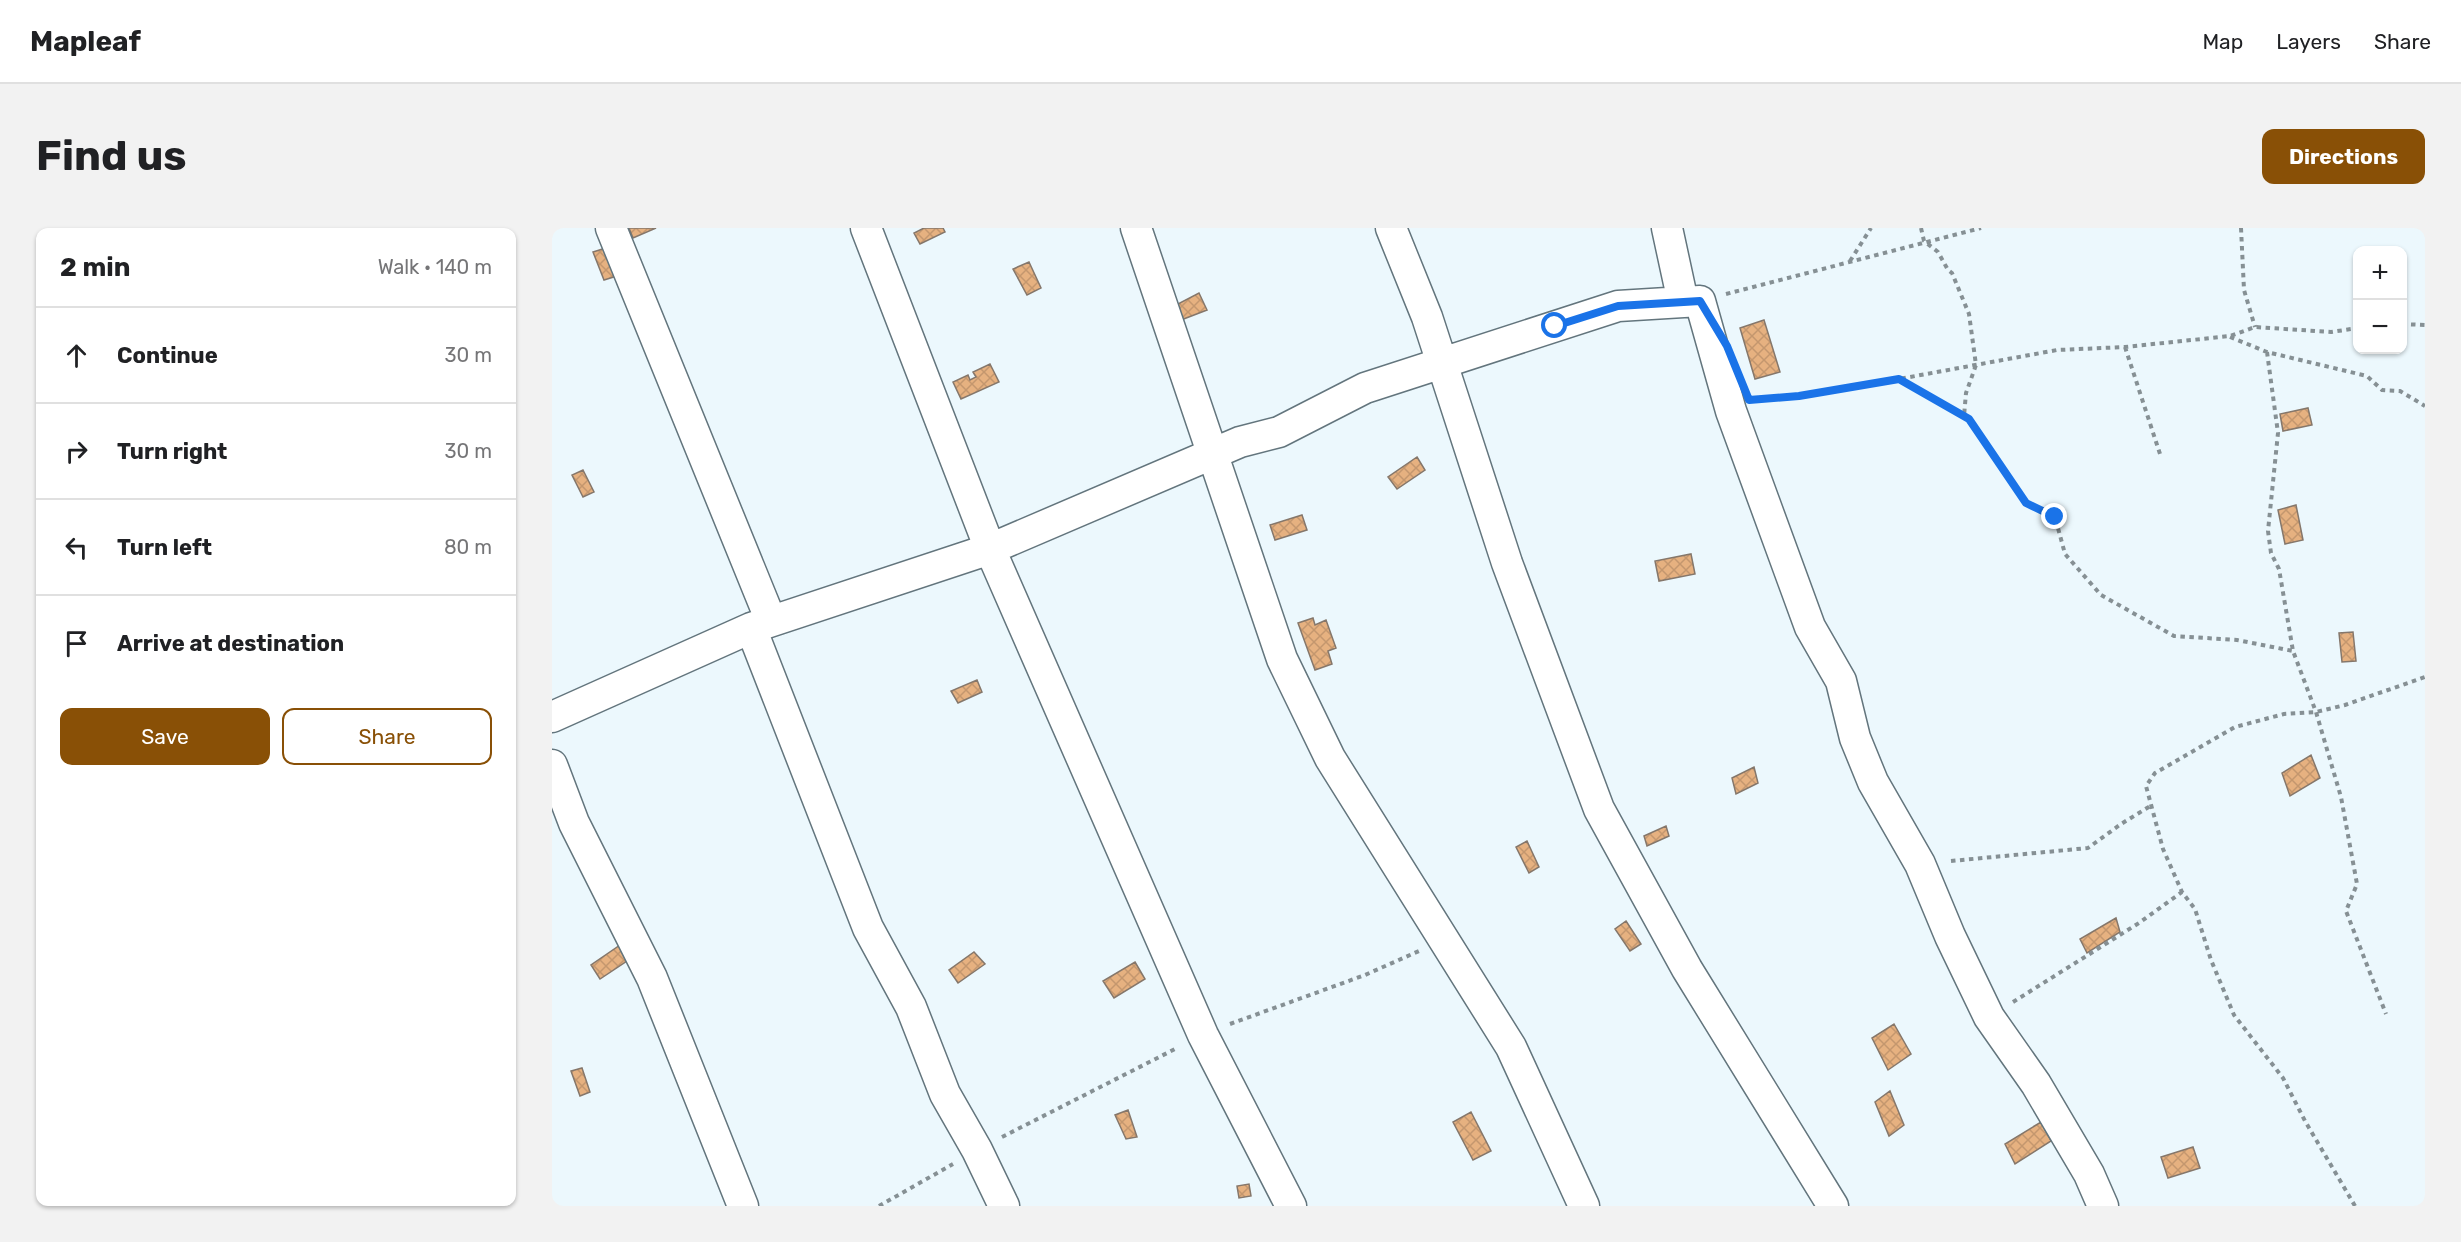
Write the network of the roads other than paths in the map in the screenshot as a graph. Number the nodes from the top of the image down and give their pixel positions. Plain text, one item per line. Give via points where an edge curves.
1 (611, 228) edge
2 (867, 228) edge
3 (1136, 228) edge
4 (1391, 228) edge
5 (1667, 228) edge
6 (1691, 302) junction
7 (1441, 363) junction
8 (1214, 454) junction
9 (990, 549) junction
10 (761, 624) junction
11 (552, 717) edge
12 (552, 765) edge
13 (743, 1206) edge
14 (1004, 1206) edge
15 (1291, 1206) edge
16 (1584, 1206) edge
17 (1833, 1206) edge
18 (2103, 1206) edge

1 - 10 street
2 - 9 street
3 - 8 street
4 - 7 street
5 - 6 street
6 - 7 street via 1618,306
6 - 18 street via 1810,627 1841,681 1855,738 1873,782 1920,864 1989,1017 2036,1084 2089,1174
7 - 8 street via 1365,388 1279,432 1240,442
7 - 17 street via 1506,563 1599,809 1687,969
8 - 9 street
8 - 16 street via 1282,659 1330,758 1511,1047
9 - 10 street
9 - 15 street via 1203,1035
10 - 11 street
10 - 14 street via 867,928 910,1007 945,1094
12 - 13 street via 574,823 652,978

